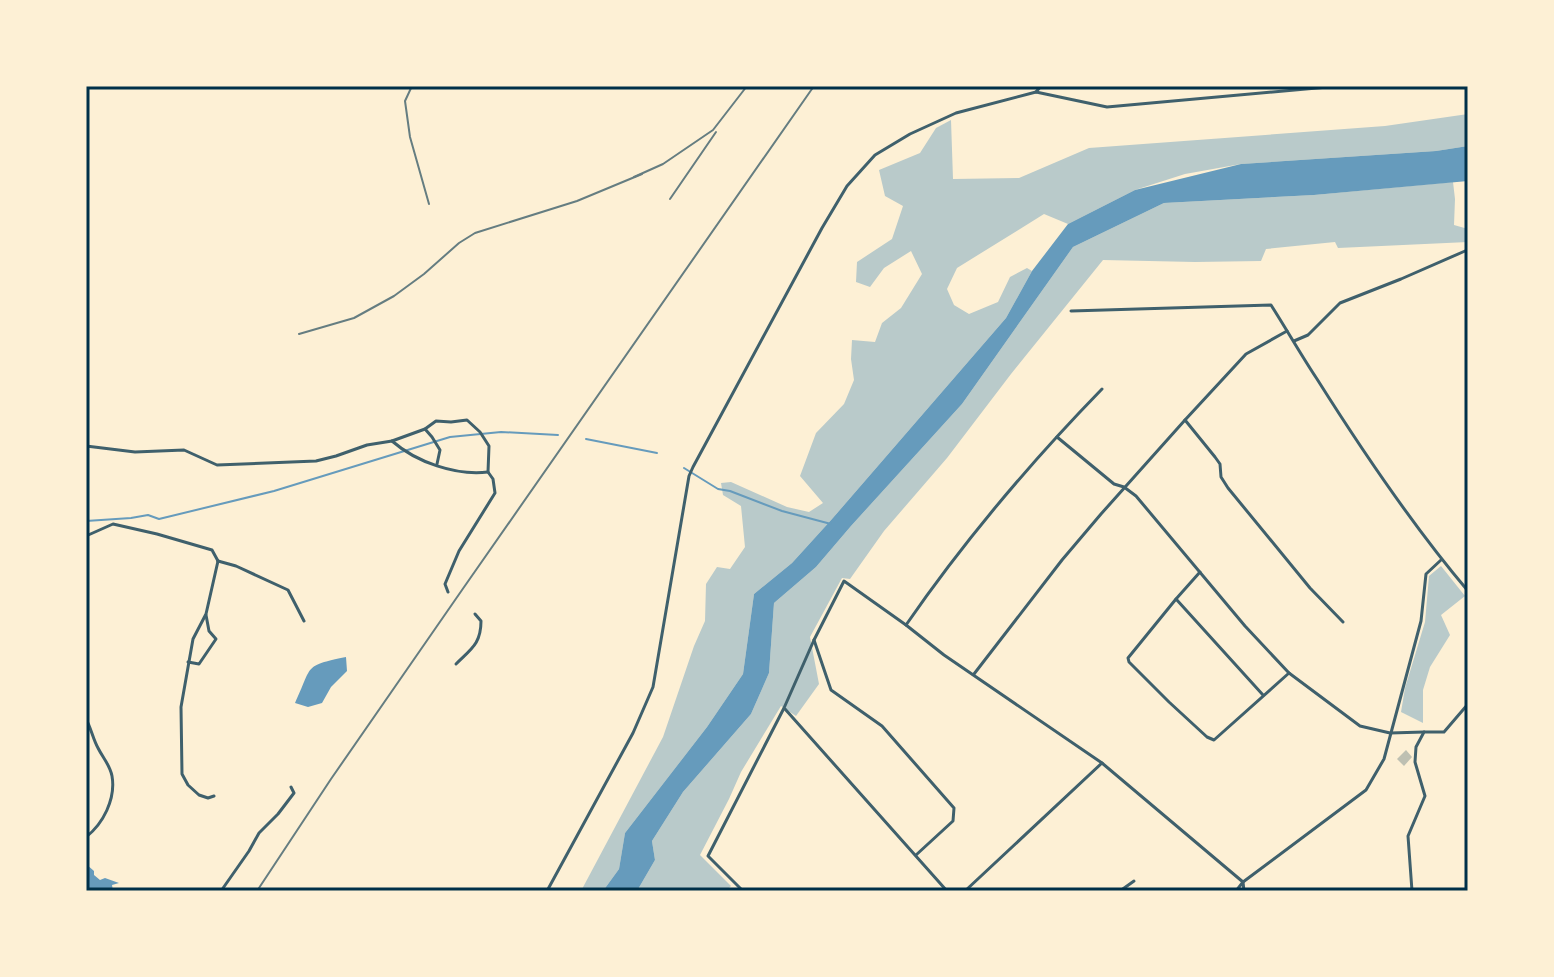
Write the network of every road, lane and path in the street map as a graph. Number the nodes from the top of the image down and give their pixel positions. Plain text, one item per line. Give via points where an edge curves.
1 (1041, 86) edge
2 (1339, 86) edge
3 (1036, 92) junction
4 (1468, 251) edge
5 (1071, 311) dead end
6 (1287, 331) junction
7 (1294, 341) junction
8 (1102, 389) dead end
9 (1185, 420) junction
10 (425, 429) junction
11 (1057, 437) junction
12 (392, 441) junction
13 (86, 446) edge
14 (437, 464) junction
15 (488, 472) junction
16 (1124, 487) junction
17 (86, 536) edge
18 (1441, 560) junction
19 (218, 561) junction
20 (1200, 572) junction
21 (1468, 591) edge
22 (448, 592) dead end
23 (1176, 599) junction
24 (206, 614) junction
25 (475, 614) dead end
26 (304, 621) dead end
27 (1343, 622) dead end
28 (906, 625) junction
29 (814, 640) junction
30 (188, 662) junction
31 (456, 664) dead end
32 (1289, 673) junction
33 (973, 675) junction
34 (1263, 695) junction
35 (1468, 704) edge
36 (784, 708) junction
37 (86, 719) edge
38 (1424, 732) junction
39 (1390, 733) junction
40 (1102, 763) junction
41 (291, 787) dead end
42 (214, 796) dead end
43 (86, 837) edge
44 (916, 855) junction
45 (1134, 881) dead end
46 (1243, 882) junction
47 (221, 891) edge
48 (547, 891) edge
49 (743, 891) edge
50 (947, 891) edge
51 (965, 891) edge
52 (1120, 891) edge
53 (1236, 891) edge
54 (1244, 891) edge
55 (1412, 891) edge

1 - 3 street
2 - 3 street via 1107,107
3 - 48 street via 956,113 910,134 875,155 847,186 689,476 653,687
4 - 7 street via 1340,303 1308,335
5 - 6 street via 1271,305
6 - 7 street
6 - 9 street via 1246,354
7 - 18 street
8 - 11 street
9 - 16 street
9 - 27 street via 1220,464 1228,488
10 - 12 street
10 - 14 street via 440,450
10 - 15 street via 436,421 467,420 489,446
11 - 16 street
11 - 28 street
12 - 13 street via 316,461 217,465 184,450
12 - 14 street via 420,460
14 - 15 street
15 - 22 street via 495,493 459,551 445,584
16 - 20 street
16 - 33 street
17 - 19 street via 113,524 212,550
18 - 21 street
18 - 39 street via 1426,574 1421,621
19 - 24 street
19 - 26 street via 288,590
20 - 23 street
20 - 32 street
23 - 34 street
23 - 34 street via 1129,662 1214,740
24 - 30 street
24 - 30 street via 216,639 199,664
25 - 31 street via 481,634
28 - 29 street via 844,581
28 - 33 street
29 - 36 street
29 - 44 street via 831,690 882,726 954,808 953,821
30 - 42 street via 181,707 182,774 199,795
32 - 34 street
32 - 39 street via 1360,726
33 - 40 street
35 - 38 street via 1444,732
36 - 44 street
36 - 49 street via 708,856
37 - 43 street via 112,776 112,794 98,828
38 - 39 street
38 - 55 street via 1415,762 1425,796 1408,836
39 - 46 street via 1384,759 1366,790
40 - 46 street
40 - 51 street
41 - 47 street via 294,793 259,833
44 - 50 street
45 - 52 street
46 - 53 street
46 - 54 street

